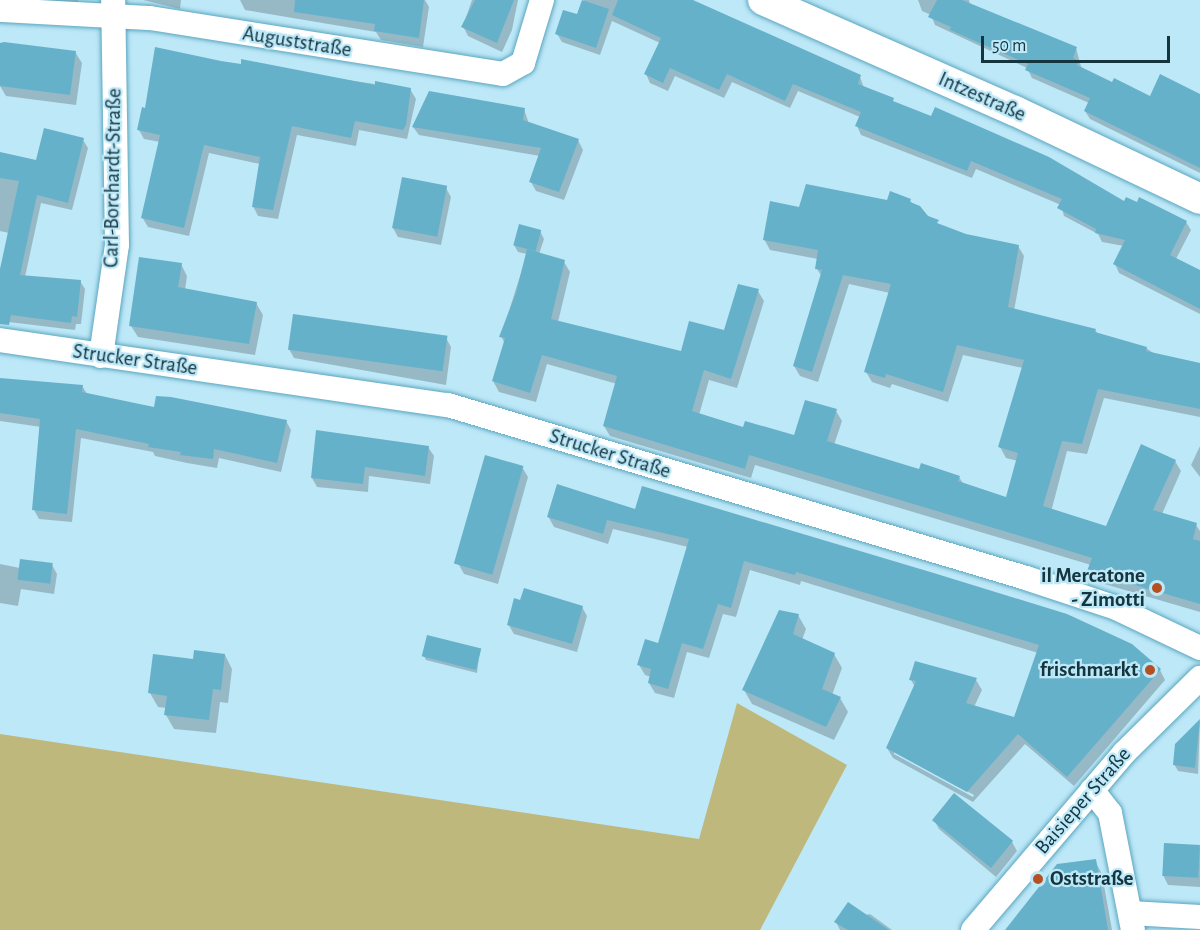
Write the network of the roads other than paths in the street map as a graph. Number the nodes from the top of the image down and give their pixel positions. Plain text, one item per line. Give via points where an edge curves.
1 (542, 0) edge
2 (762, 0) edge
3 (113, 8) edge
4 (0, 10) edge
5 (1200, 199) edge
6 (0, 340) edge
7 (101, 356) junction
8 (1200, 648) edge
9 (1200, 678) edge
10 (1092, 790) junction
11 (1200, 917) edge
12 (1131, 921) edge
13 (973, 930) edge

1 - 3 street, Auguststraße via 524,63 503,74 150,18
2 - 5 main road, Intzestraße via 1015,111
3 - 4 street, Auguststraße
3 - 7 street, Carl-Borchardt-Straße via 117,244
6 - 7 street, Strucker Straße
7 - 8 street, Strucker Straße via 448,405 499,418 1026,578 1116,608
9 - 10 street, Baisieper Straße
10 - 12 street via 1110,813
10 - 13 street, Baisieper Straße
11 - 12 street

